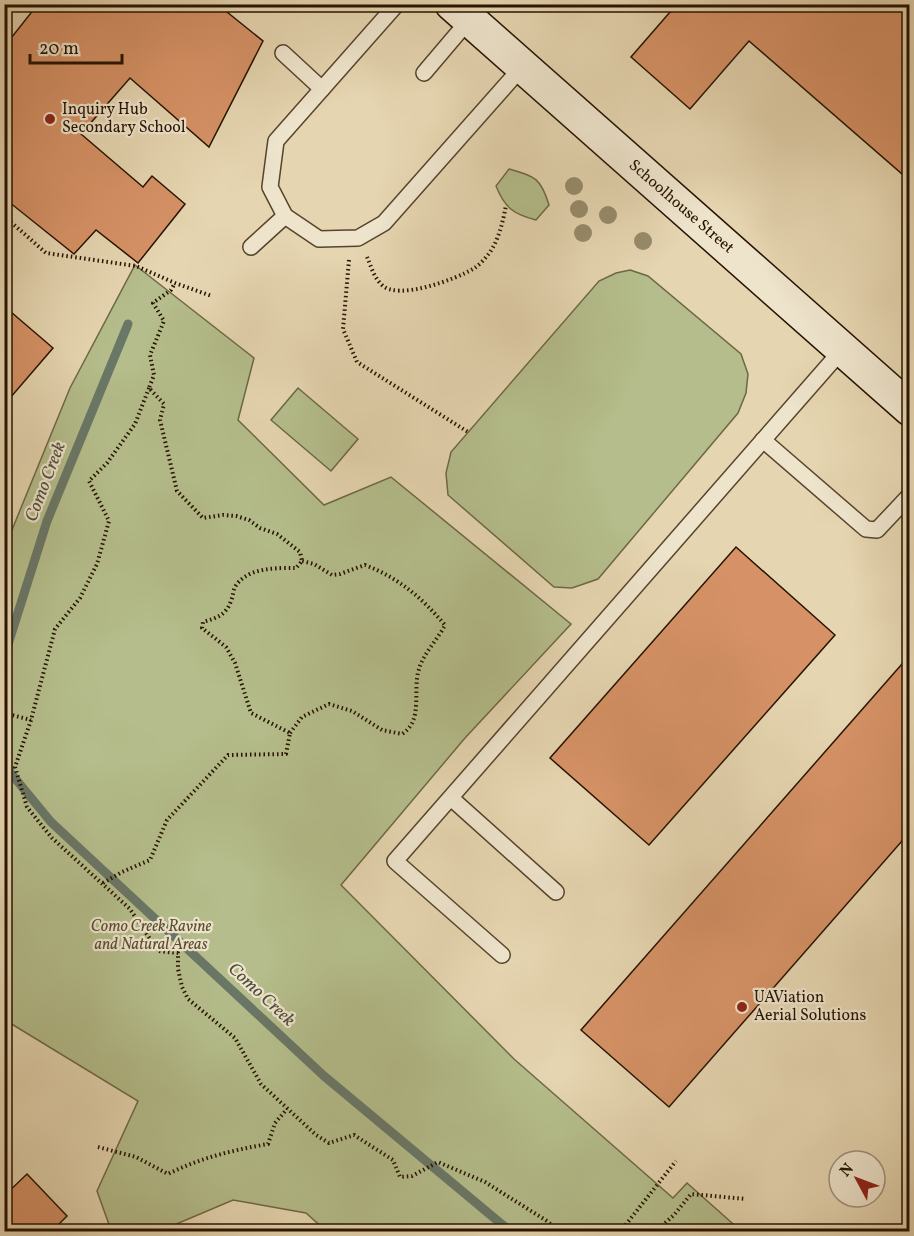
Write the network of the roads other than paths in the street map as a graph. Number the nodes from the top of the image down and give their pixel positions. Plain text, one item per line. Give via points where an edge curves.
1 (397, 4) edge
2 (461, 12) edge
3 (283, 53) dead end
4 (522, 67) junction
5 (424, 73) dead end
6 (322, 89) junction
7 (285, 216) junction
8 (251, 247) dead end
9 (842, 350) junction
10 (909, 409) edge
11 (763, 440) junction
12 (909, 495) edge
13 (450, 798) junction
14 (556, 892) dead end
15 (502, 955) dead end

1 - 6 lane
2 - 4 main road, Schoolhouse Street
2 - 5 lane
3 - 6 lane
4 - 7 lane via 384,223 358,238 319,239
4 - 9 main road, Schoolhouse Street
6 - 7 lane via 276,141 270,187
7 - 8 lane
9 - 10 main road, Schoolhouse Street
9 - 11 lane
11 - 12 lane via 866,529 878,530
11 - 13 lane
13 - 14 lane
13 - 15 lane via 395,861

